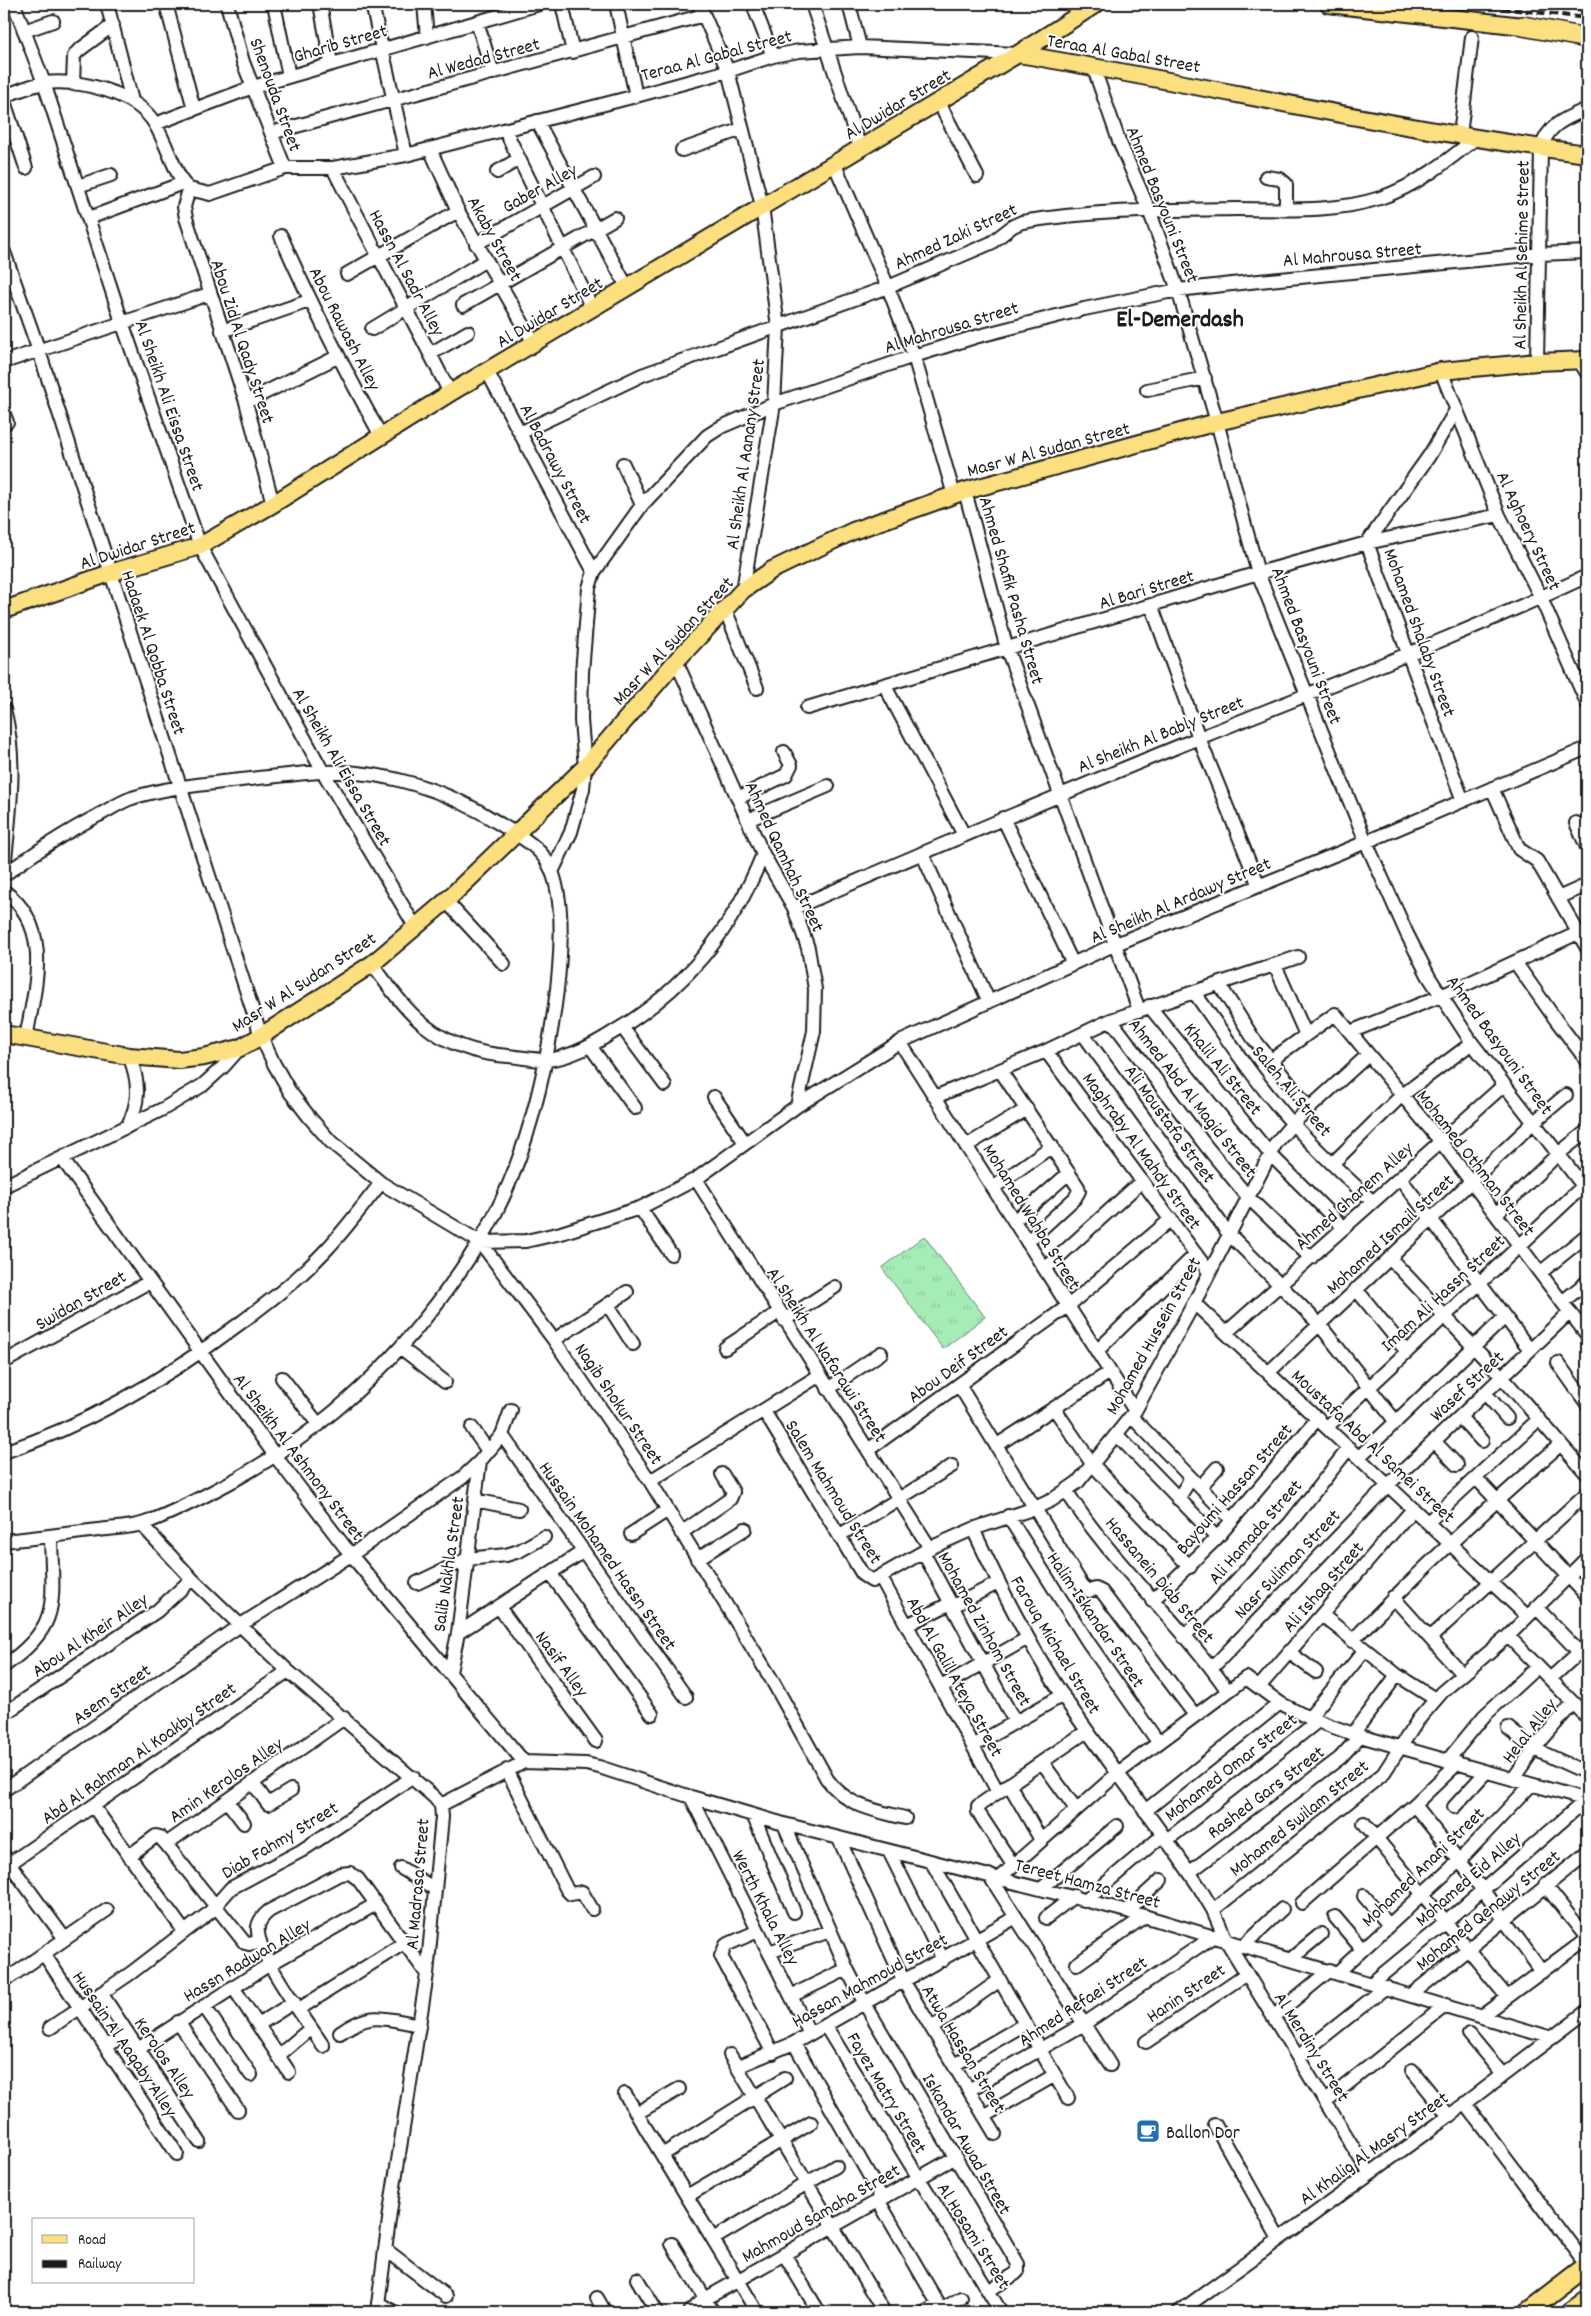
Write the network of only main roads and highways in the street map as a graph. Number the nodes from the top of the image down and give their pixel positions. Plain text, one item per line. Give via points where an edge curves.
1 (1096, 4) edge
2 (1328, 4) edge
3 (1523, 26) joint
4 (1587, 38) edge
5 (1018, 54) junction
6 (1587, 154) edge
7 (1584, 364) edge
8 (4, 610) edge
9 (4, 1034) edge
10 (1587, 2266) edge
11 (1587, 2297) edge
12 (1528, 2312) edge
13 (1567, 2312) edge

1 - 5 main road, Al Dwidar Street
2 - 3 main road
3 - 4 highway
5 - 6 main road, Teraa Al Gabal Street via 1468,137
5 - 8 main road, Al Dwidar Street via 200,546
7 - 9 main road, Masr W Al Sudan Street via 1538,362 1441,372 1218,422 960,493 853,531 813,548 743,590 676,661 585,767 446,901 372,964 261,1036 240,1048 179,1060 129,1056
10 - 12 main road
11 - 13 main road

